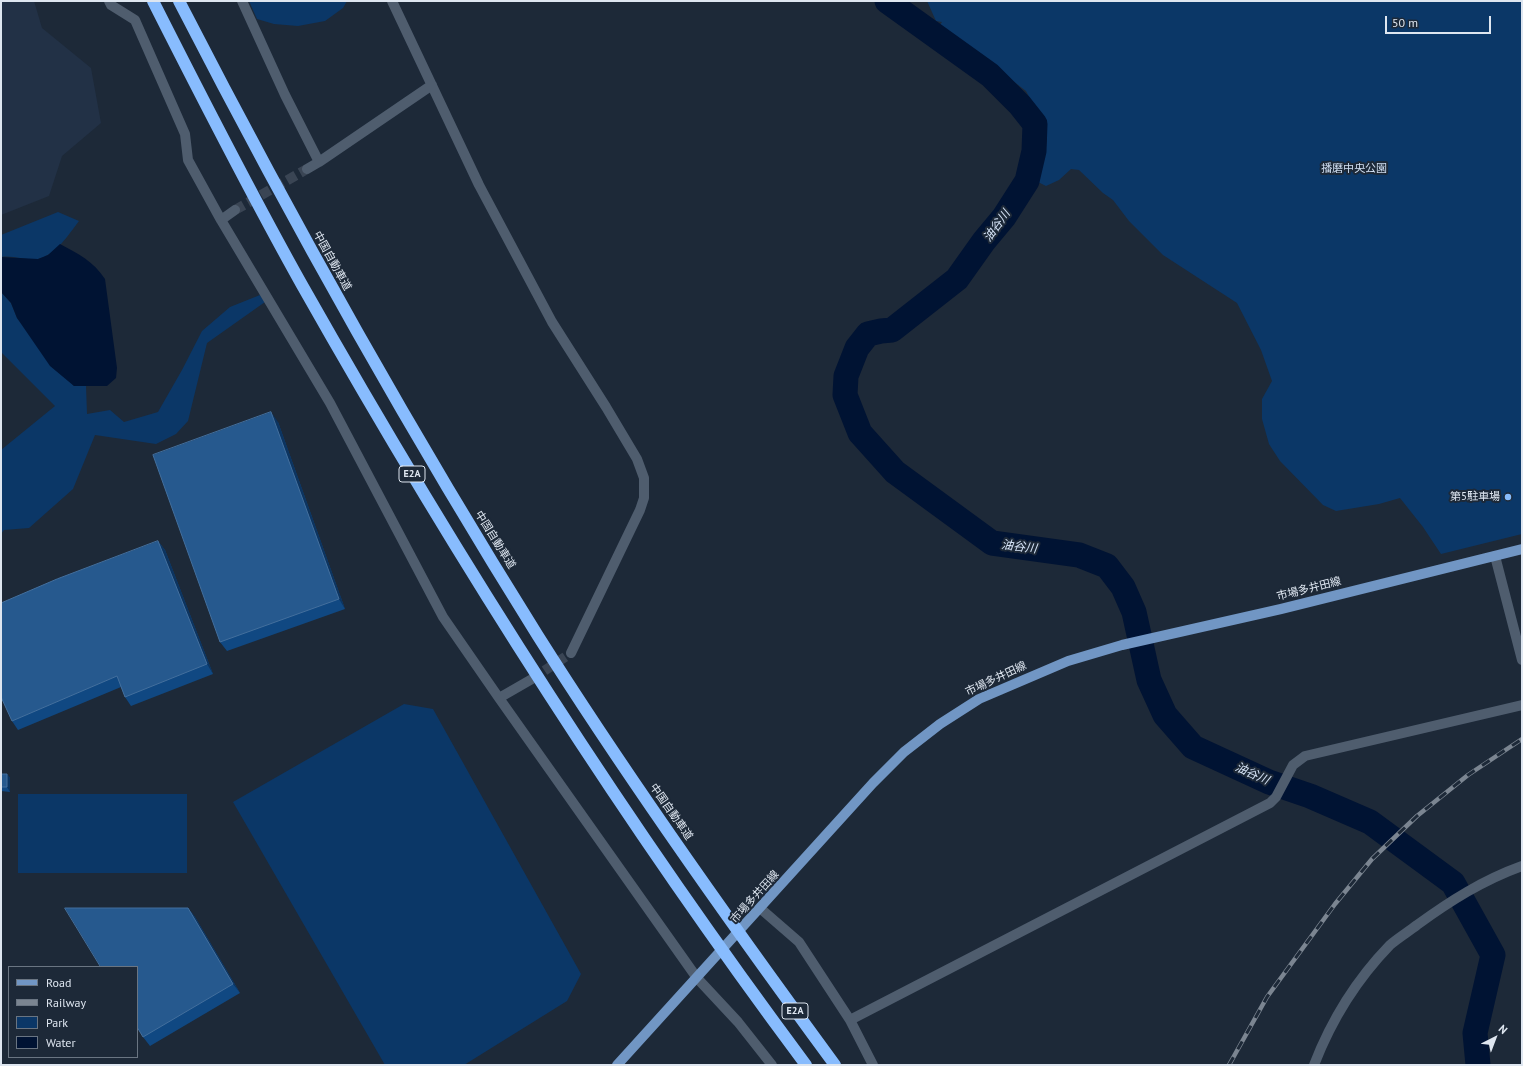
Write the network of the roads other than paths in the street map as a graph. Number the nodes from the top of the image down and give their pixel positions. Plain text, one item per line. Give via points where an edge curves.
1 (109, 1) edge
2 (153, 1) edge
3 (179, 1) edge
4 (242, 1) edge
5 (392, 1) edge
6 (432, 85) junction
7 (319, 162) junction
8 (307, 169) tunnel mouth
9 (235, 210) tunnel mouth
10 (222, 220) junction
11 (1522, 549) edge
12 (1496, 556) junction
13 (571, 653) tunnel mouth
14 (1522, 660) edge
15 (532, 680) tunnel mouth
16 (499, 698) junction
17 (1522, 705) edge
18 (1522, 866) edge
19 (760, 909) junction
20 (697, 978) junction
21 (850, 1020) junction
22 (617, 1065) edge
23 (772, 1065) edge
24 (806, 1065) edge
25 (835, 1065) edge
26 (873, 1065) edge
27 (1314, 1065) edge

1 - 10 street via 111,5 135,20 185,134 188,160
2 - 24 highway, E2A via 301,284 412,473 519,647 624,807 737,972
3 - 25 highway, 中国自動車道 / E2A via 326,277 437,471 539,637 724,912
4 - 7 street
5 - 6 street
6 - 7 street
6 - 13 street via 479,184 552,322 630,446 644,478 644,498 640,510
7 - 8 street
9 - 10 street
10 - 16 street via 330,404 443,617
11 - 12 main road, 市場多井田線
12 - 14 street
12 - 19 main road, 市場多井田線 via 1122,645 1068,661 979,698 904,752
15 - 16 street
16 - 20 street
17 - 21 street via 1305,756 1293,765 1270,803
18 - 27 street via 1468,890 1391,944 1360,981 1341,1010 1324,1040
19 - 20 main road, 市場多井田線
19 - 21 street via 799,942
20 - 22 main road, 市場多井田線
20 - 23 street via 738,1022
21 - 26 street

